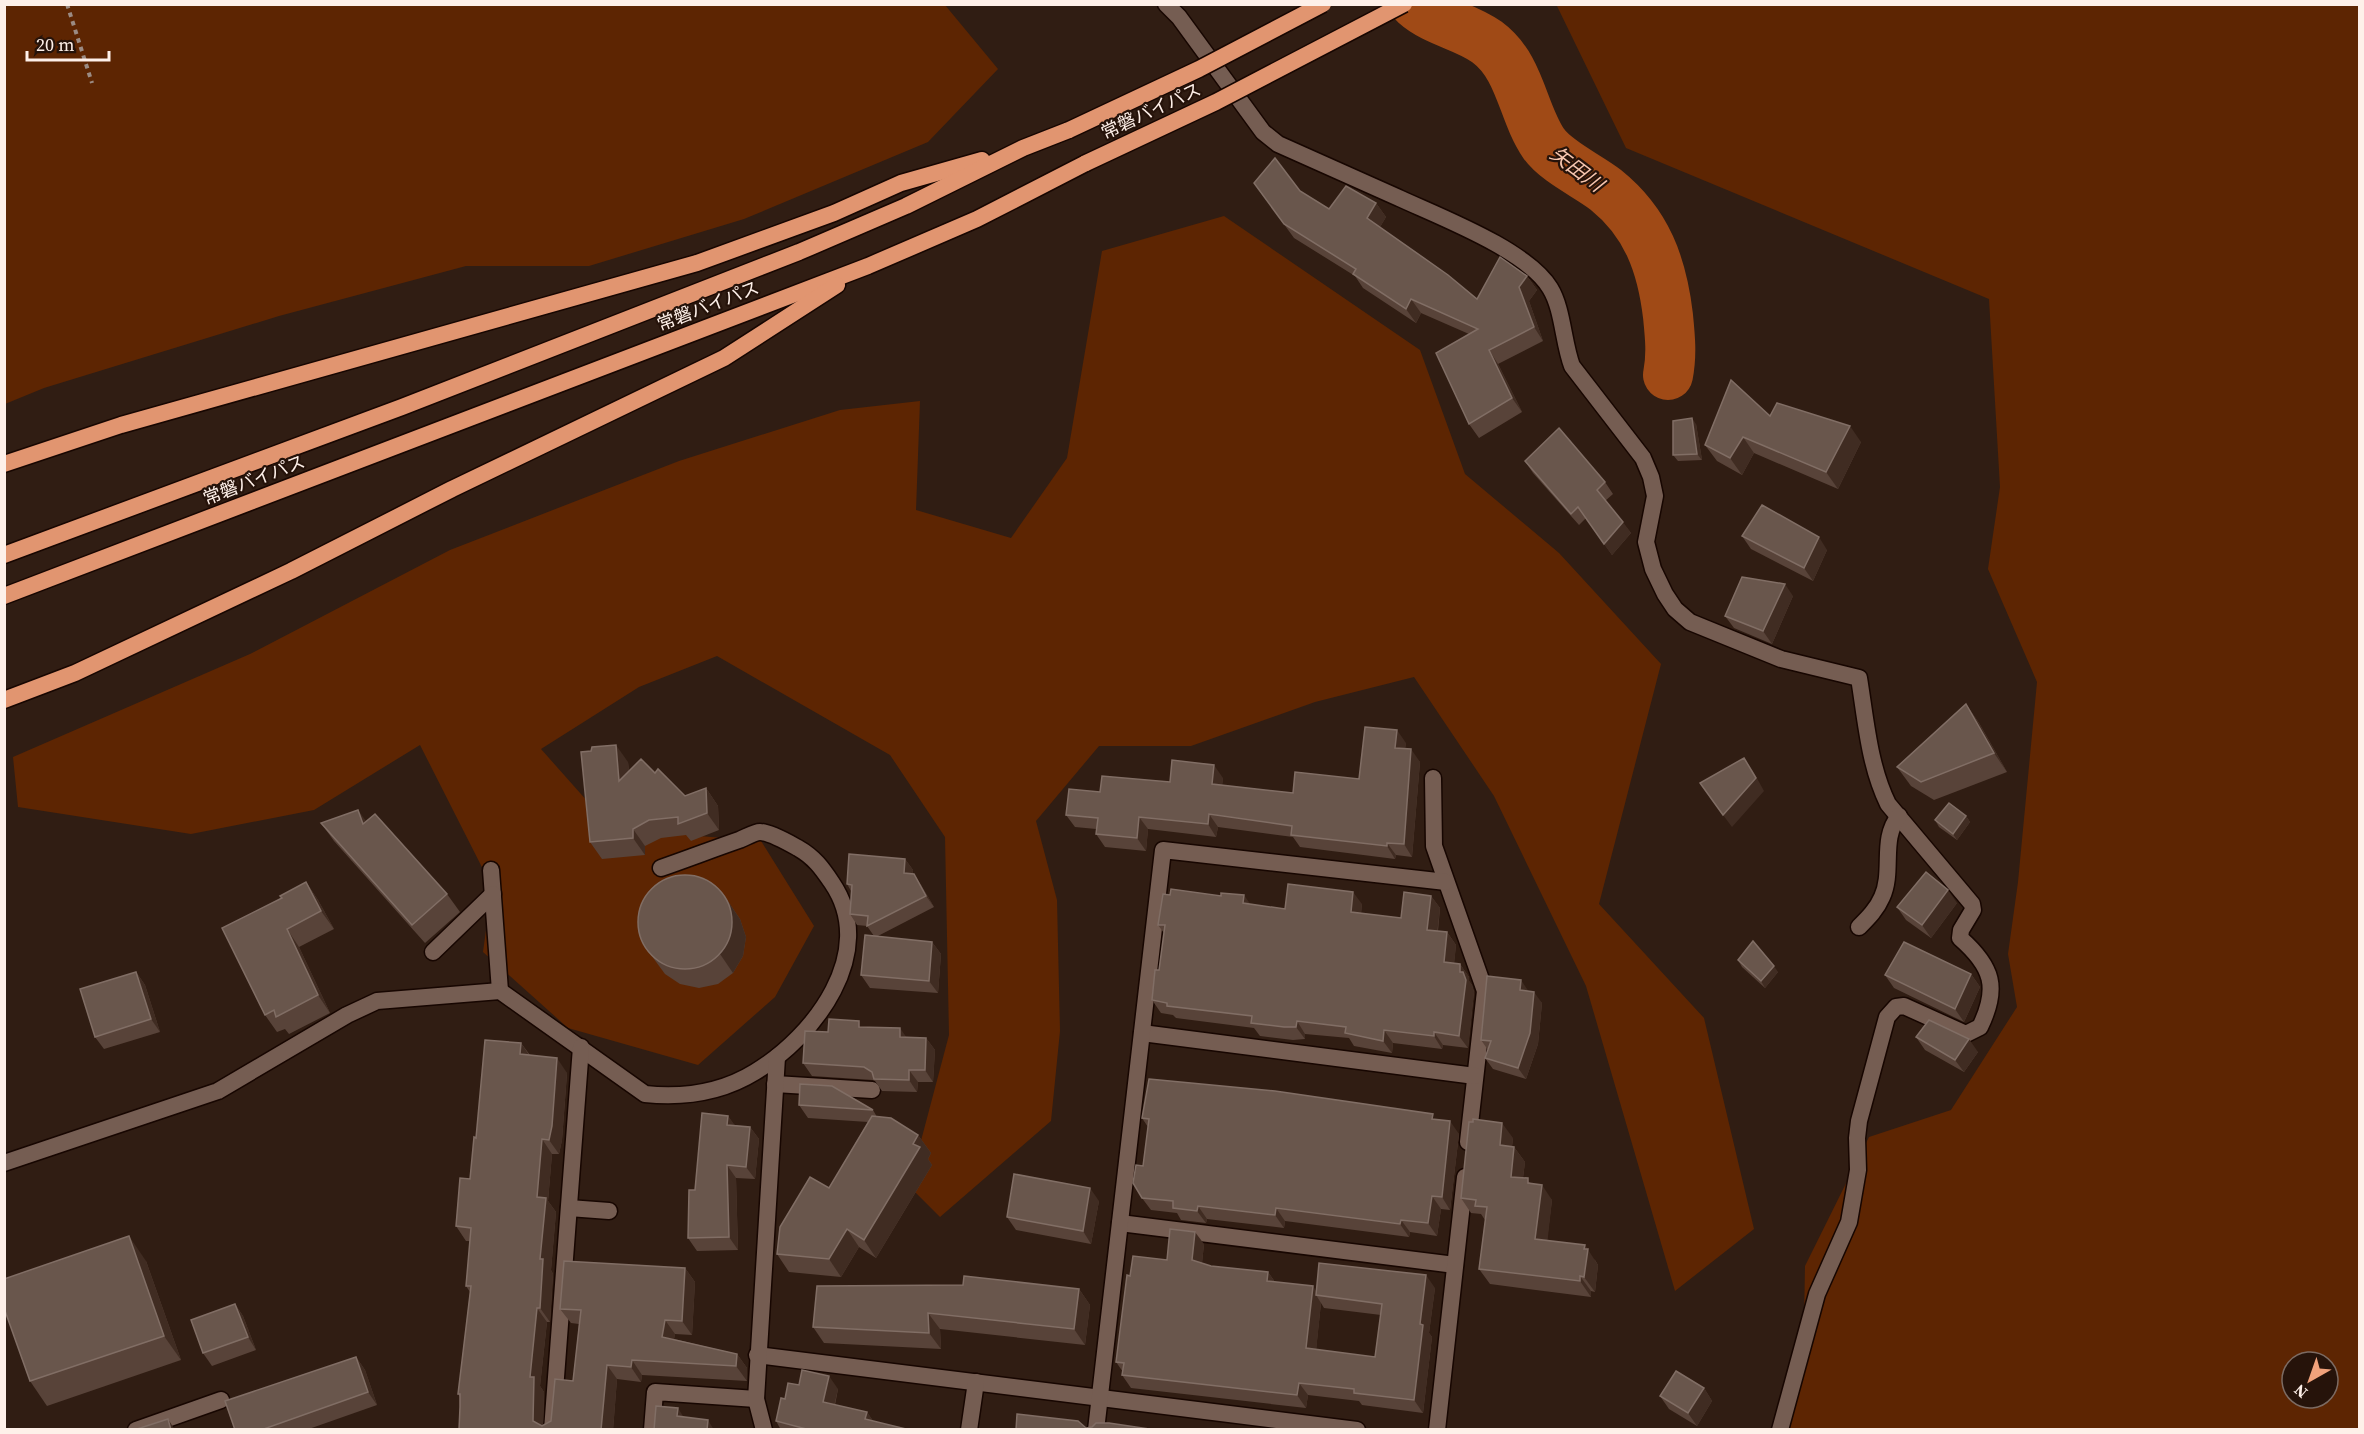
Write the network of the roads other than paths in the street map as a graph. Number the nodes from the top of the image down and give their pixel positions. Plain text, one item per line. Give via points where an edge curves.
1 (1166, 4) edge
2 (1323, 4) edge
3 (1404, 4) edge
4 (1023, 148) junction
5 (868, 266) junction
6 (4, 464) edge
7 (4, 555) edge
8 (4, 596) edge
9 (4, 700) edge
10 (1433, 778) dead end
11 (1899, 816) junction
12 (661, 868) dead end
13 (491, 870) dead end
14 (1446, 882) junction
15 (493, 894) junction
16 (1860, 927) dead end
17 (433, 952) dead end
18 (500, 992) junction
19 (1142, 1033) junction
20 (581, 1047) junction
21 (777, 1057) junction
22 (1475, 1076) junction
23 (775, 1084) junction
24 (872, 1090) edge
25 (4, 1163) edge
26 (569, 1208) junction
27 (609, 1211) dead end
28 (1120, 1223) junction
29 (1455, 1265) junction
30 (757, 1355) junction
31 (976, 1382) junction
32 (1100, 1398) junction
33 (756, 1399) junction
34 (221, 1400) dead end
35 (136, 1430) edge
36 (552, 1430) edge
37 (652, 1430) edge
38 (764, 1430) edge
39 (969, 1430) edge
40 (1096, 1430) edge
41 (1357, 1430) edge
42 (1437, 1430) edge
43 (1780, 1430) edge

1 - 11 street via 1263,132 1278,144 1443,218 1510,252 1539,273 1557,303 1572,366 1642,458 1651,477 1655,496 1646,542 1665,594 1690,622 1781,659 1859,678 1872,763 1888,804
2 - 4 highway, 常磐バイパス, bridge via 1199,69
3 - 5 highway, 常磐バイパス, bridge via 977,219
4 - 6 highway via 901,183 834,213 697,263 121,425
4 - 7 highway, 常磐バイパス via 906,206 799,252 402,407
5 - 8 highway, 常磐バイパス
5 - 9 highway via 724,358 291,571 75,673
10 - 14 street via 1434,846
11 - 16 street via 1889,832 1883,897
11 - 43 street via 1971,904 1973,910 1960,938 1988,970 1991,995 1980,1028 1973,1032 1959,1032 1904,1006 1891,1010 1887,1017 1859,1121 1858,1170 1849,1222 1817,1294
12 - 21 street via 760,832 813,856 842,897 848,924 847,957 837,983 810,1026
13 - 15 street
14 - 19 street via 1163,850
14 - 22 street via 1485,991
15 - 17 street
15 - 18 street
18 - 20 street
18 - 25 street via 377,1000 218,1091
19 - 22 street
19 - 28 street
20 - 21 street via 645,1094 666,1096 702,1094 725,1087
20 - 26 street
21 - 23 street
22 - 29 street
23 - 24 street
23 - 30 street
26 - 27 street
26 - 36 street
28 - 29 street
28 - 32 street
29 - 42 street
30 - 31 street
30 - 33 street
31 - 32 street
31 - 39 street
32 - 40 street
32 - 41 street
33 - 37 street via 655,1392
33 - 38 street
34 - 35 street

